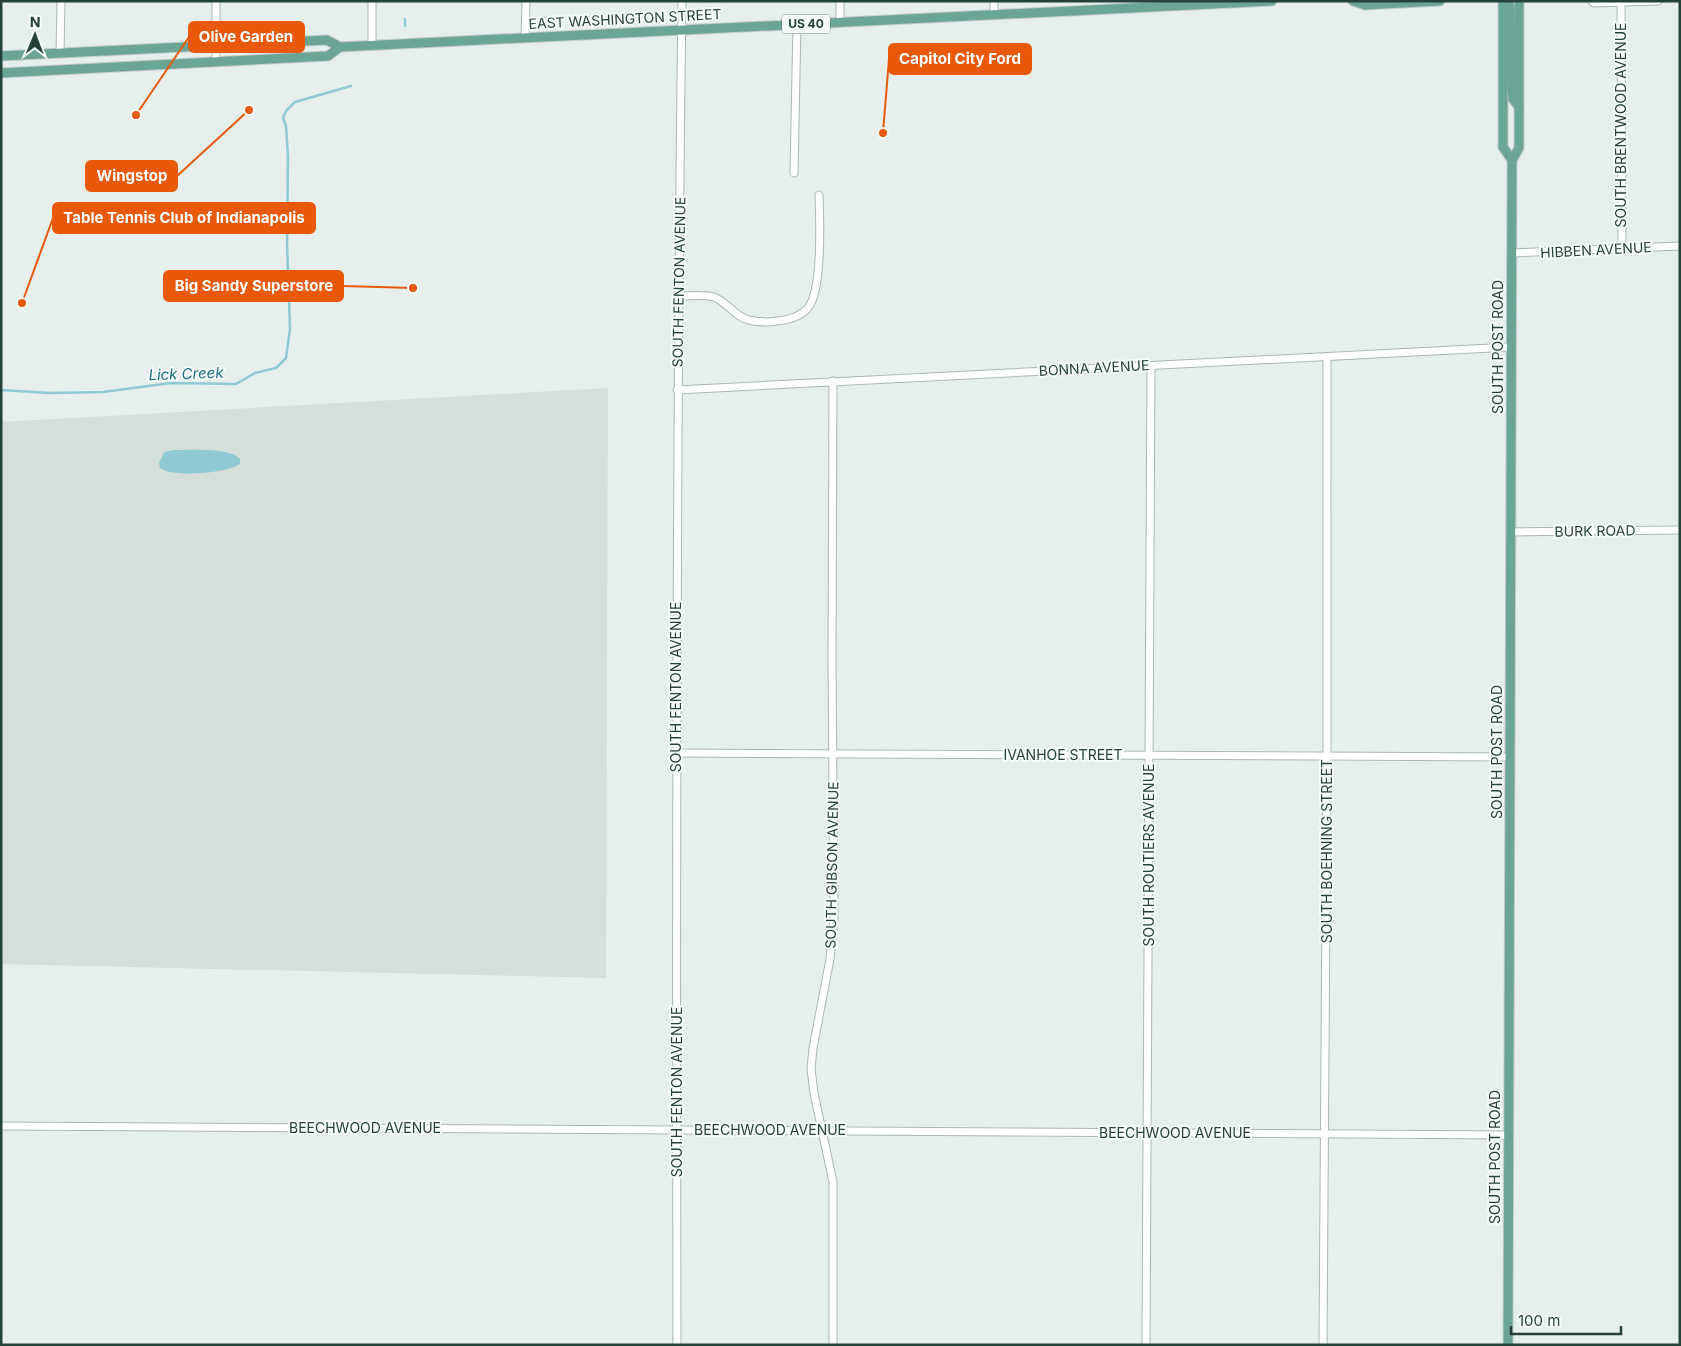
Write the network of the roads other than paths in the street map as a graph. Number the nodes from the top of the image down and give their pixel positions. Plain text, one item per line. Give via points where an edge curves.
1 (60, 1) edge
2 (216, 1) edge
3 (372, 1) edge
4 (526, 1) edge
5 (682, 1) edge
6 (840, 1) edge
7 (994, 1) edge
8 (1272, 1) edge
9 (1353, 1) edge
10 (1440, 1) edge
11 (1503, 1) edge
12 (1508, 1) edge
13 (1520, 1) edge
14 (1592, 1) edge
15 (1658, 1) edge
16 (1621, 3) junction
17 (1135, 4) edge
18 (994, 14) junction
19 (840, 22) junction
20 (797, 24) junction
21 (682, 30) junction
22 (525, 38) junction
23 (216, 45) junction
24 (372, 46) junction
25 (340, 47) junction
26 (60, 53) junction
27 (1, 56) edge
28 (216, 62) junction
29 (1, 73) edge
30 (1519, 107) junction
31 (1512, 160) junction
32 (794, 173) dead end
33 (818, 195) dead end
34 (1680, 246) edge
35 (1622, 248) junction
36 (1512, 253) junction
37 (679, 296) junction
38 (1511, 348) junction
39 (1327, 357) junction
40 (1151, 366) junction
41 (833, 381) junction
42 (677, 390) junction
43 (1680, 530) edge
44 (1511, 532) junction
45 (676, 753) junction
46 (832, 754) junction
47 (1149, 755) junction
48 (1328, 756) junction
49 (1510, 757) junction
50 (1, 1126) edge
51 (677, 1130) junction
52 (822, 1131) junction
53 (1147, 1133) junction
54 (1324, 1134) junction
55 (1509, 1135) junction
56 (677, 1345) edge
57 (833, 1345) edge
58 (1146, 1345) edge
59 (1323, 1345) edge
60 (1508, 1345) edge

1 - 26 street
2 - 23 street
3 - 24 street
4 - 22 street
5 - 21 street, SOUTH FENTON AVENUE
6 - 19 street
7 - 18 street
8 - 17 main road, EAST WASHINGTON STREET / US 40
9 - 10 main road via 1365,5
11 - 31 main road, SOUTH POST ROAD via 1503,148
12 - 30 main road via 1513,99
13 - 30 main road, SOUTH POST ROAD
14 - 16 street
15 - 16 street
16 - 35 street, SOUTH BRENTWOOD AVENUE
17 - 18 main road, EAST WASHINGTON STREET / US 40
18 - 19 main road, EAST WASHINGTON STREET / US 40
19 - 20 main road, EAST WASHINGTON STREET / US 40
20 - 21 main road, EAST WASHINGTON STREET / US 40
20 - 32 street
21 - 22 main road, EAST WASHINGTON STREET / US 40
21 - 37 street, SOUTH FENTON AVENUE
22 - 24 main road, EAST WASHINGTON STREET / US 40
23 - 25 main road, EAST WASHINGTON STREET / US 40 via 327,40
23 - 26 main road, EAST WASHINGTON STREET / US 40
23 - 28 street
24 - 25 main road, EAST WASHINGTON STREET / US 40
25 - 28 main road, EAST WASHINGTON STREET / US 40 via 328,56
26 - 27 main road, EAST WASHINGTON STREET / US 40
28 - 29 main road, EAST WASHINGTON STREET / US 40
30 - 31 main road, SOUTH POST ROAD via 1519,148
31 - 36 main road, SOUTH POST ROAD
33 - 37 street via 818,270 813,297 803,312 778,321 750,320 742,318 714,297
34 - 35 street, HIBBEN AVENUE
35 - 36 street, HIBBEN AVENUE
36 - 38 main road, SOUTH POST ROAD
37 - 42 street, SOUTH FENTON AVENUE
38 - 39 street, BONNA AVENUE
38 - 44 main road, SOUTH POST ROAD
39 - 40 street, BONNA AVENUE
39 - 48 street, SOUTH BOEHNING STREET
40 - 41 street, BONNA AVENUE
40 - 47 street, SOUTH ROUTIERS AVENUE
41 - 42 street, BONNA AVENUE
41 - 46 street, SOUTH GIBSON AVENUE
42 - 45 street, SOUTH FENTON AVENUE
43 - 44 street, BURK ROAD
44 - 49 main road, SOUTH POST ROAD
45 - 46 street, IVANHOE STREET
45 - 51 street, SOUTH FENTON AVENUE
46 - 47 street, IVANHOE STREET
46 - 52 street, SOUTH GIBSON AVENUE via 833,932 811,1065
47 - 48 street, IVANHOE STREET
47 - 53 street, SOUTH ROUTIERS AVENUE
48 - 49 street, IVANHOE STREET
48 - 54 street, SOUTH BOEHNING STREET
49 - 55 main road, SOUTH POST ROAD
50 - 51 street, BEECHWOOD AVENUE
51 - 52 street, BEECHWOOD AVENUE
51 - 56 street, SOUTH FENTON AVENUE
52 - 53 street, BEECHWOOD AVENUE
52 - 57 street, SOUTH GIBSON AVENUE via 833,1190
53 - 54 street, BEECHWOOD AVENUE
53 - 58 street, SOUTH ROUTIERS AVENUE
54 - 55 street, BEECHWOOD AVENUE
54 - 59 street, SOUTH BOEHNING STREET
55 - 60 main road, SOUTH POST ROAD

